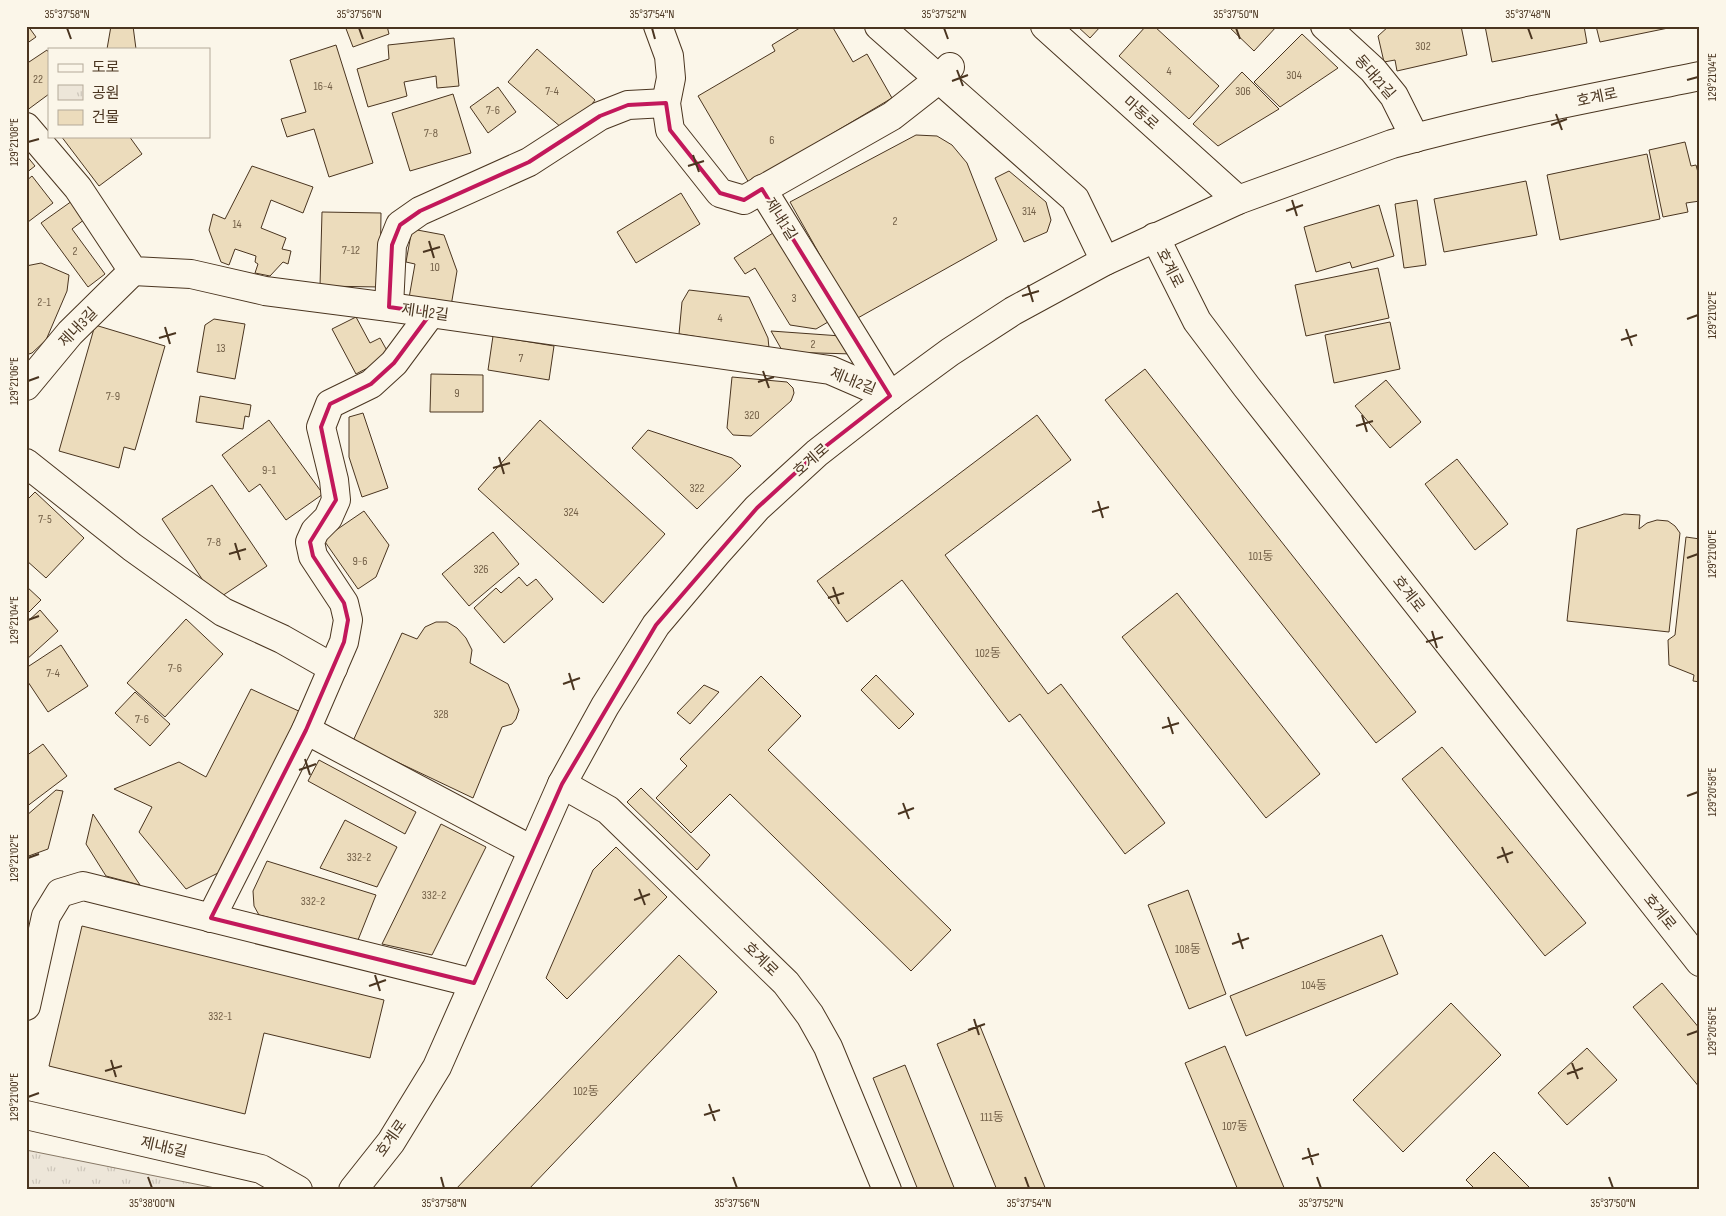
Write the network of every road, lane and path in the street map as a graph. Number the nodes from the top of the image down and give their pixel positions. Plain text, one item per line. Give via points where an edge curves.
1 (658, 26) edge
2 (879, 26) edge
3 (1045, 26) edge
4 (1324, 26) edge
5 (944, 74) junction
6 (1700, 76) edge
7 (666, 103) junction
8 (26, 127) edge
9 (1414, 138) junction
10 (762, 189) junction
11 (1238, 200) junction
12 (1155, 237) junction
13 (1105, 261) junction
14 (132, 271) junction
15 (389, 307) junction
16 (430, 312) junction
17 (26, 386) edge
18 (890, 396) junction
19 (26, 463) edge
20 (333, 668) junction
21 (306, 730) junction
22 (562, 784) junction
23 (532, 850) junction
24 (211, 918) junction
25 (1700, 962) edge
26 (474, 983) junction
27 (26, 1006) edge
28 (26, 1115) edge
29 (298, 1190) edge
30 (353, 1190) edge
31 (887, 1190) edge

1 - 7 street, 제내1길 via 669,56 671,78
2 - 5 street
3 - 11 street, 마동로
4 - 9 street, 동대21길 via 1373,70 1394,96
5 - 10 street via 892,116
5 - 13 street via 1075,199
6 - 9 street, 호계로
7 - 10 street, 제내1길 via 670,130 720,193 744,200
7 - 15 street via 628,105 600,116 529,162 420,211 400,225 392,245
8 - 14 street via 78,188
9 - 11 street, 호계로
10 - 18 street, 제내1길
11 - 12 street, 호계로
12 - 13 street, 호계로
12 - 25 street, 호계로 via 1198,321 1241,379
13 - 18 street, 호계로 via 1013,311
14 - 15 street, 제내2길 via 191,274 265,291
14 - 17 street, 제내3길 via 70,332
15 - 16 street, 제내2길
16 - 18 street, 제내2길 via 830,370
16 - 20 street via 394,363 370,384 330,404 321,427 336,500 328,518 315,531 310,542 313,556 344,603 348,620 344,642
18 - 22 street, 호계로 via 817,453 756,508 716,554 656,625 605,706
19 - 20 street via 132,547 223,612 282,639
20 - 21 street
21 - 23 street
21 - 24 street
22 - 23 street, 호계로
22 - 31 street, 호계로 via 608,810 786,983 810,1015 828,1048
23 - 26 street, 호계로
24 - 26 street
24 - 27 street via 83,886 60,893 46,916
26 - 30 street, 호계로 via 437,1066 391,1142
28 - 29 street, 제내5길 via 261,1169

